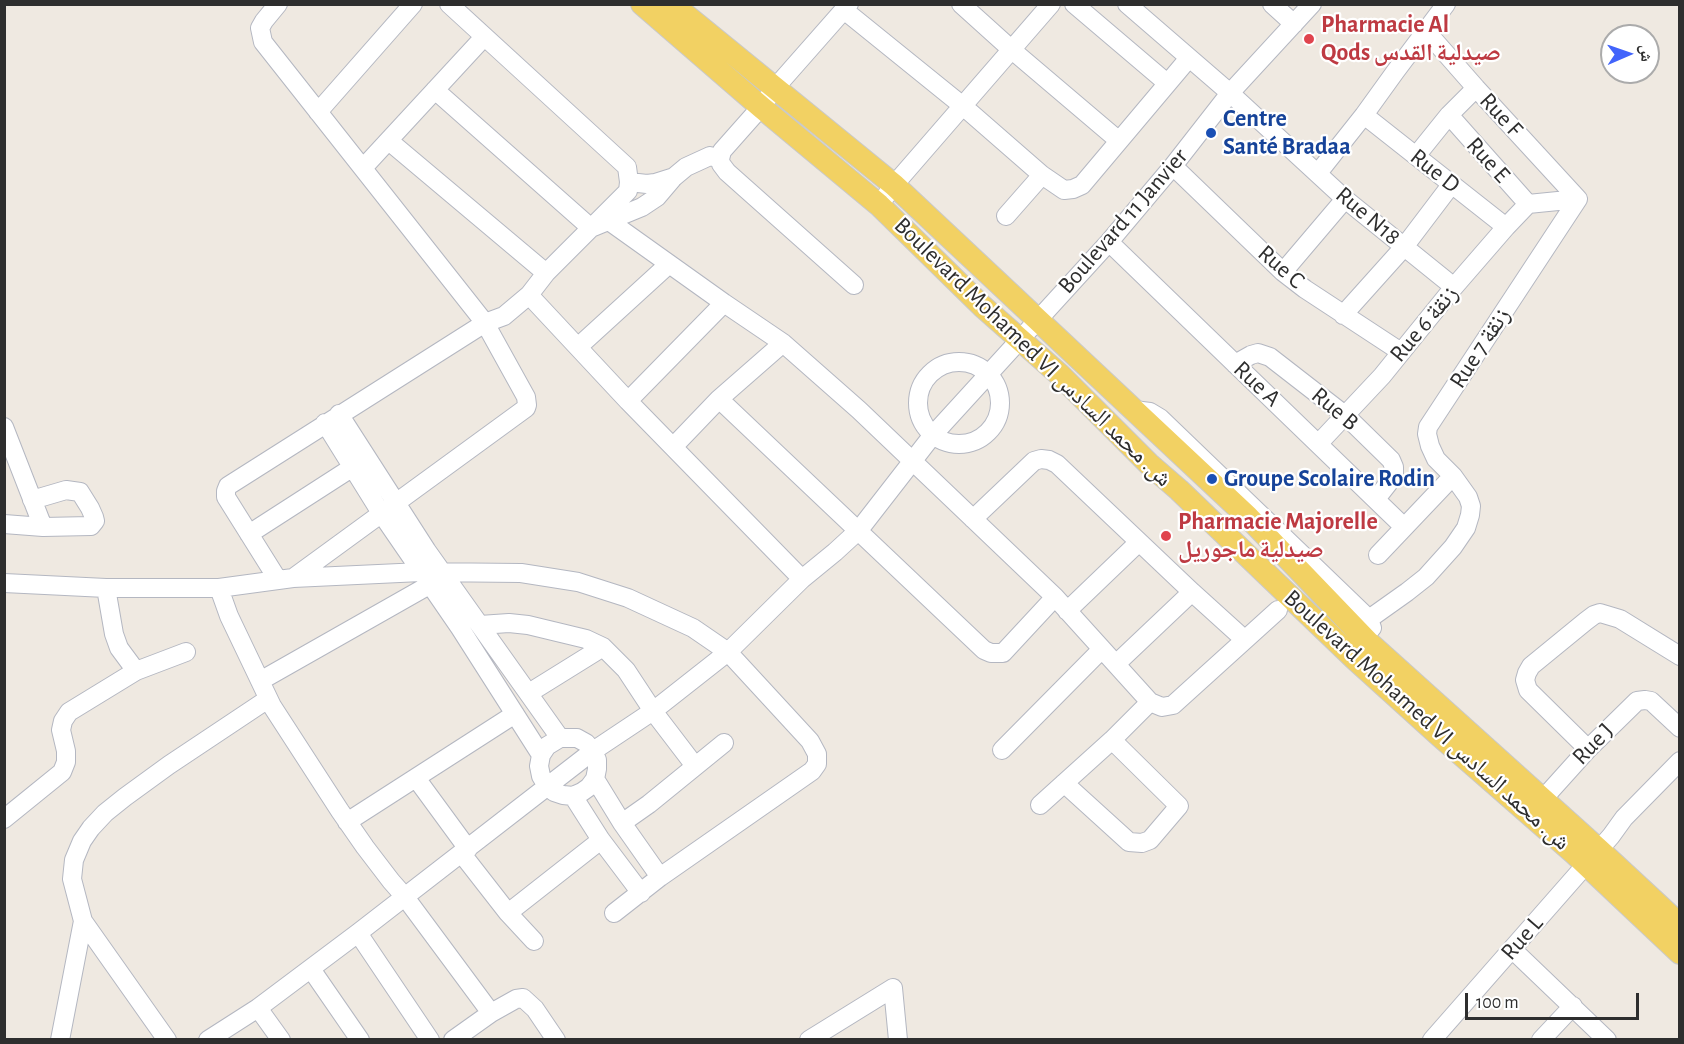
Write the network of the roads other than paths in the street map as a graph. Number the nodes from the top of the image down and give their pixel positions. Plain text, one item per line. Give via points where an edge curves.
1 (278, 4) edge
2 (413, 4) edge
3 (449, 4) edge
4 (642, 4) edge
5 (961, 4) edge
6 (1052, 4) edge
7 (1074, 4) edge
8 (1126, 4) edge
9 (1272, 4) edge
10 (1312, 4) edge
11 (1446, 4) edge
12 (675, 6) edge
13 (847, 7) edge
14 (1294, 24) junction
15 (1426, 31) junction
16 (484, 37) junction
17 (1012, 50) junction
18 (1189, 58) junction
19 (1167, 83) junction
20 (775, 88) junction
21 (1476, 88) junction
22 (435, 90) junction
23 (1230, 93) junction
24 (761, 107) junction
25 (964, 107) junction
26 (318, 112) junction
27 (1364, 115) junction
28 (1449, 115) junction
29 (1119, 140) junction
30 (389, 141) junction
31 (1416, 156) junction
32 (720, 159) junction
33 (1173, 166) junction
34 (363, 168) junction
35 (1318, 173) junction
36 (1041, 175) junction
37 (674, 177) junction
38 (629, 182) junction
39 (1451, 184) junction
40 (894, 185) junction
41 (1345, 198) junction
42 (1578, 199) junction
43 (1528, 204) junction
44 (879, 205) junction
45 (1006, 216) dead end
46 (609, 221) junction
47 (1506, 227) junction
48 (591, 228) junction
49 (1109, 242) junction
50 (1404, 247) junction
51 (669, 264) junction
52 (1283, 272) junction
53 (546, 273) junction
54 (854, 285) dead end
55 (1454, 287) junction
56 (529, 295) junction
57 (724, 303) junction
58 (1344, 315) junction
59 (1038, 319) junction
60 (485, 323) junction
61 (1020, 339) junction
62 (783, 343) junction
63 (578, 348) junction
64 (1401, 352) junction
65 (1235, 364) junction
66 (990, 373) junction
67 (719, 399) junction
68 (628, 401) junction
69 (1346, 416) junction
70 (332, 419) junction
71 (4, 427) edge
72 (932, 436) junction
73 (1319, 443) junction
74 (673, 447) junction
75 (914, 461) junction
76 (353, 467) junction
77 (1454, 476) junction
78 (1376, 499) junction
79 (32, 500) junction
80 (388, 508) junction
81 (1252, 513) junction
82 (973, 519) junction
83 (4, 524) edge
84 (43, 527) junction
85 (1404, 527) junction
86 (859, 530) junction
87 (249, 534) junction
88 (1139, 542) junction
89 (1378, 555) dead end
90 (431, 576) junction
91 (285, 579) junction
92 (802, 579) junction
93 (4, 583) edge
94 (106, 588) junction
95 (219, 588) junction
96 (1192, 592) junction
97 (1061, 604) junction
98 (1278, 610) dead end
99 (1369, 619) junction
100 (480, 625) junction
101 (1245, 640) junction
102 (603, 647) junction
103 (1102, 649) junction
104 (1362, 651) junction
105 (186, 652) dead end
106 (728, 652) junction
107 (1680, 656) edge
108 (1116, 664) junction
109 (136, 671) junction
110 (260, 681) junction
111 (529, 693) junction
112 (268, 699) junction
113 (1150, 702) junction
114 (653, 711) junction
115 (515, 714) junction
116 (1676, 719) edge
117 (560, 738) junction
118 (1112, 740) junction
119 (724, 743) dead end
120 (1588, 748) junction
121 (1002, 750) dead end
122 (593, 751) junction
123 (541, 755) junction
124 (695, 765) junction
125 (1677, 770) edge
126 (416, 778) junction
127 (595, 779) junction
128 (1064, 783) junction
129 (547, 786) junction
130 (573, 796) junction
131 (1543, 799) junction
132 (1040, 805) dead end
133 (4, 819) edge
134 (347, 822) junction
135 (622, 824) junction
136 (602, 840) junction
137 (1599, 850) junction
138 (465, 852) junction
139 (660, 877) junction
140 (641, 893) junction
141 (405, 897) junction
142 (508, 913) junction
143 (614, 913) dead end
144 (83, 921) junction
145 (1680, 926) edge
146 (358, 933) junction
147 (534, 941) dead end
148 (1512, 949) junction
149 (1680, 953) edge
150 (311, 969) junction
151 (1573, 1006) junction
152 (258, 1008) junction
153 (491, 1013) junction
154 (60, 1040) edge
155 (167, 1040) edge
156 (208, 1040) edge
157 (281, 1040) edge
158 (360, 1040) edge
159 (430, 1040) edge
160 (453, 1040) edge
161 (556, 1040) edge
162 (809, 1040) edge
163 (898, 1040) edge
164 (1432, 1040) edge
165 (1541, 1040) edge
166 (1607, 1040) edge

1 - 26 street via 260,28 263,42
2 - 26 street
3 - 16 street
4 - 24 main road, Boulevard Mohamed VI ش. محمد السادس
5 - 17 street
6 - 17 street
7 - 19 street
8 - 18 street, Rue N18
9 - 14 street
10 - 14 street, Boulevard 11 Janvier
11 - 15 street
12 - 20 main road, Boulevard Mohamed VI ش. محمد السادس
13 - 20 street
13 - 25 street
14 - 23 street, Boulevard 11 Janvier
15 - 21 street, Rue F
15 - 27 street
16 - 22 street
16 - 38 street via 627,167
17 - 25 street
17 - 29 street
18 - 19 street
18 - 23 street, Rue N18
19 - 29 street
20 - 24 street
20 - 40 main road, Boulevard Mohamed VI ش. محمد السادس
21 - 28 street
21 - 42 street, Rue F
22 - 30 street
22 - 48 street
23 - 33 street, Boulevard 11 Janvier
23 - 35 street, Rue N18
24 - 32 street via 722,151
24 - 44 main road, Boulevard Mohamed VI ش. محمد السادس
25 - 36 street
25 - 40 street
26 - 34 street
27 - 31 street, Rue D
27 - 35 street
28 - 31 street
28 - 43 street, Rue E
29 - 36 street via 1082,185 1064,190
30 - 34 street
30 - 53 street
31 - 39 street, Rue D
32 - 37 street via 710,156
32 - 54 street via 727,172
33 - 49 street, Boulevard 11 Janvier
33 - 52 street, Rue C
34 - 60 street
35 - 41 street, Rue N18
36 - 45 street
37 - 38 street via 647,184
37 - 46 street via 657,197
38 - 48 street via 628,191
39 - 47 street, Rue D
39 - 50 street
40 - 44 street
40 - 59 main road, Boulevard Mohamed VI ش. محمد السادس
41 - 50 street, Rue N18
41 - 52 street
42 - 43 street
42 - 77 street, Rue 7 زنقة via 1428,427 1430,446
43 - 47 street, Rue 6 زنقة
44 - 61 main road, Boulevard Mohamed VI ش. محمد السادس
46 - 48 street
46 - 51 street
47 - 55 street, Rue 6 زنقة
48 - 53 street
49 - 59 street, Boulevard 11 Janvier
49 - 65 street, Rue A
50 - 55 street, Rue N18
50 - 58 street
51 - 57 street
51 - 63 street
52 - 58 street, Rue C
53 - 56 street
55 - 64 street, Rue 6 زنقة
56 - 60 street via 504,316
56 - 63 street
57 - 62 street
57 - 68 street
58 - 64 street, Rue C
59 - 61 street, Boulevard 11 Janvier
59 - 81 main road, Boulevard Mohamed VI ش. محمد السادس
60 - 70 street
60 - 80 street via 526,397 526,408
61 - 66 street, Boulevard 11 Janvier
61 - 104 main road, Boulevard Mohamed VI ش. محمد السادس via 1149,465
62 - 67 street
62 - 75 street
63 - 68 street
64 - 69 street, Rue 6 زنقة
65 - 69 street, Rue B via 1258,353 1270,357
65 - 73 street, Rue A
66 - 72 street, Boulevard 11 Janvier
66 - 72 street via 1001,396 998,421 980,440 956,445
66 - 72 street via 966,360 939,365 920,385 918,412
67 - 74 street
67 - 86 street
68 - 74 street
69 - 73 street, Rue 6 زنقة
69 - 78 street, Rue B via 1394,467 1394,476
70 - 76 street
70 - 80 street
70 - 87 street via 228,486 226,496
71 - 79 street
72 - 75 street, Boulevard 11 Janvier
73 - 78 street, Rue A
74 - 92 street
75 - 82 street
75 - 86 street, Boulevard 11 Janvier
76 - 80 street
76 - 87 street
77 - 85 street
77 - 99 street, Rue 7 زنقة via 1468,497 1470,515 1466,528 1426,578
78 - 85 street, Rue A
79 - 84 street
79 - 84 street via 66,490 80,492 94,517 91,526
80 - 90 street
80 - 91 street
81 - 99 street
81 - 104 main road, Boulevard Mohamed VI ش. محمد السادس
82 - 88 street via 1034,461 1049,460
82 - 97 street
83 - 84 street
85 - 89 street
86 - 92 street, Boulevard 11 Janvier
86 - 97 street via 991,654 1003,653
87 - 91 street
88 - 96 street
88 - 97 street
90 - 91 street
90 - 100 street
90 - 106 street via 520,573 578,582 655,610 693,628
90 - 110 street
90 - 115 street
91 - 95 street
92 - 106 street, Boulevard 11 Janvier
93 - 94 street
94 - 95 street
94 - 109 street via 119,648
95 - 110 street
96 - 101 street
96 - 108 street
97 - 103 street
98 - 101 street
99 - 104 street via 1373,632
100 - 102 street via 528,625
100 - 111 street
101 - 113 street via 1173,705 1162,707
102 - 111 street
102 - 114 street via 626,670
103 - 108 street
103 - 121 street
104 - 131 main road, Boulevard Mohamed VI ش. محمد السادس
104 - 137 main road, Boulevard Mohamed VI ش. محمد السادس
105 - 109 street
106 - 114 street, Boulevard 11 Janvier
106 - 139 street via 810,741 817,764
107 - 120 street via 1620,619 1600,613 1531,666 1526,680 1528,690
108 - 113 street
109 - 133 street via 69,712 63,721 66,762 62,772
110 - 112 street
111 - 117 street
112 - 134 street
112 - 144 street via 169,765 91,828 74,860 72,879
113 - 118 street
114 - 122 street, Boulevard 11 Janvier
114 - 124 street
115 - 123 street
115 - 126 street
116 - 120 street, Rue J via 1651,701 1641,700
117 - 122 street via 577,738
117 - 123 street
118 - 128 street
118 - 128 street via 1179,806 1150,840 1129,842
119 - 124 street
120 - 131 street, Rue J
122 - 127 street via 597,760
122 - 129 street, Boulevard 11 Janvier
123 - 129 street via 539,766
124 - 135 street
125 - 137 street, Rue L via 1624,818
126 - 134 street
126 - 138 street
127 - 130 street
127 - 135 street
128 - 132 street
129 - 130 street via 554,792
129 - 138 street, Boulevard 11 Janvier
130 - 136 street
131 - 137 main road, Boulevard Mohamed VI ش. محمد السادس
134 - 141 street
135 - 139 street
136 - 140 street
136 - 142 street
137 - 145 main road, Boulevard Mohamed VI ش. محمد السادس
137 - 148 street, Rue L
137 - 149 main road, Boulevard Mohamed VI ش. محمد السادس
138 - 141 street, Boulevard 11 Janvier
138 - 142 street
139 - 140 street
140 - 143 street
141 - 146 street, Boulevard 11 Janvier
141 - 153 street
142 - 147 street
144 - 154 street
144 - 155 street
146 - 150 street, Boulevard 11 Janvier
146 - 159 street
148 - 151 street
148 - 164 street, Rue L
150 - 152 street, Boulevard 11 Janvier
150 - 158 street
151 - 165 street
151 - 166 street
152 - 156 street, Boulevard 11 Janvier
152 - 157 street
153 - 160 street
153 - 161 street via 523,998
162 - 163 street via 893,988

